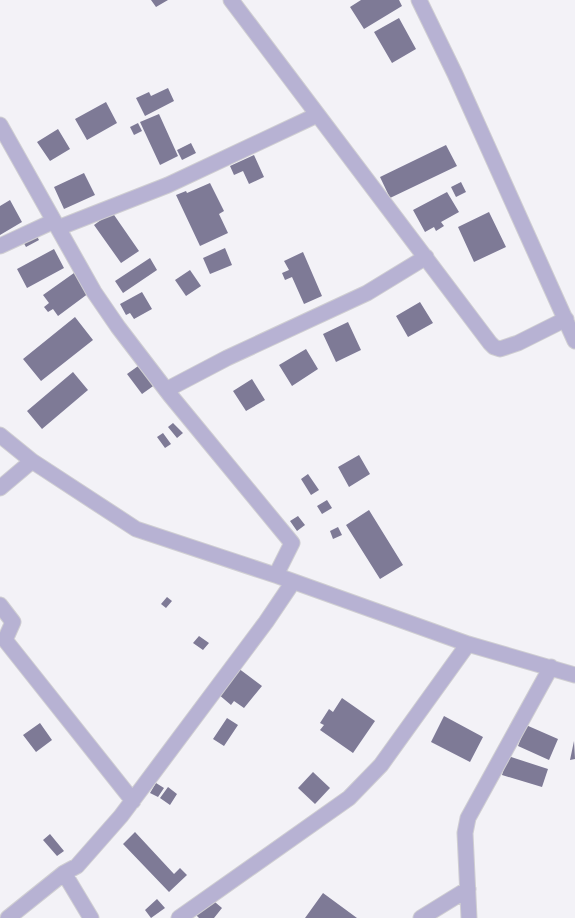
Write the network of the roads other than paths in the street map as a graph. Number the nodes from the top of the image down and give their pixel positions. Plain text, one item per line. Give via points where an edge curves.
1 (231, 0) edge
2 (419, 0) edge
3 (317, 115) junction
4 (0, 124) edge
5 (56, 225) junction
6 (0, 246) edge
7 (426, 257) junction
8 (566, 319) junction
9 (575, 341) edge
10 (166, 390) junction
11 (0, 435) edge
12 (32, 461) junction
13 (0, 488) edge
14 (278, 576) junction
15 (294, 582) junction
16 (0, 605) edge
17 (468, 644) junction
18 (551, 667) junction
19 (575, 675) edge
20 (133, 801) junction
21 (64, 873) junction
22 (468, 889) junction
23 (8, 918) edge
24 (91, 918) edge
25 (179, 918) edge
26 (421, 918) edge
27 (469, 918) edge

1 - 3 street
2 - 8 street
3 - 5 street via 168,186
3 - 7 street
4 - 5 street
5 - 6 street
5 - 10 street via 94,292
7 - 8 street via 494,347 500,349 518,343
7 - 10 street via 367,293 227,358
8 - 9 street
10 - 14 street via 292,543
11 - 12 street
12 - 13 street
12 - 14 street via 136,529
14 - 15 street
15 - 17 street
15 - 20 street
16 - 20 street via 13,622 5,640
17 - 18 street
17 - 25 street via 381,765 349,798
18 - 19 street
18 - 22 street via 468,818 465,833
20 - 21 street via 77,866
21 - 23 street
21 - 24 street
22 - 26 street
22 - 27 street

